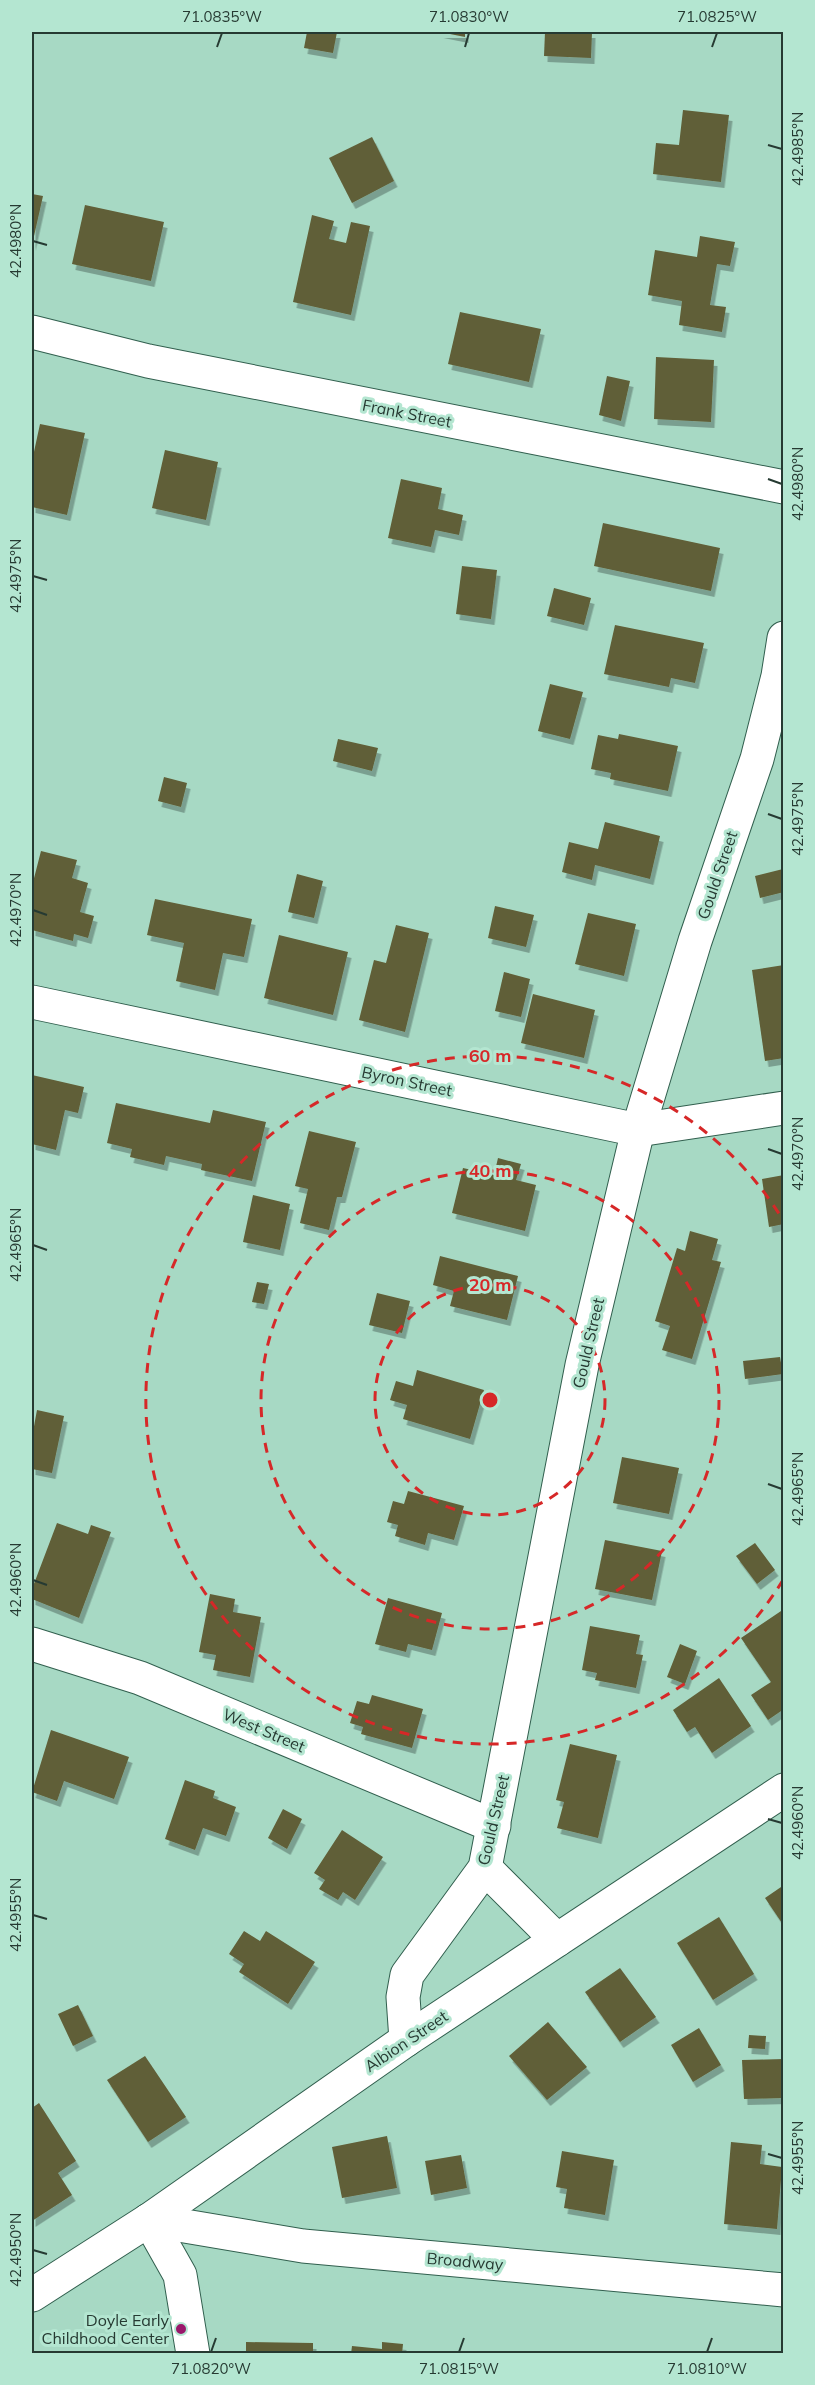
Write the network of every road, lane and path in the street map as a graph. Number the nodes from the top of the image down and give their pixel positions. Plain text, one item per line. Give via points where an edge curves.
1 (32, 332) edge
2 (783, 487) edge
3 (783, 638) edge
4 (32, 1002) edge
5 (783, 1108) edge
6 (638, 1130) junction
7 (32, 1644) edge
8 (783, 1790) edge
9 (494, 1826) junction
10 (485, 1868) junction
11 (557, 1940) junction
12 (406, 2040) junction
13 (149, 2220) junction
14 (783, 2290) edge
15 (32, 2295) edge
16 (193, 2354) edge

1 - 2 street, Frank Street via 148,361
3 - 6 street, Gould Street via 778,676 757,759 694,941
4 - 6 street, Byron Street
5 - 6 street, Byron Street
6 - 9 street, Gould Street via 582,1365
7 - 9 street, West Street via 140,1678
8 - 11 street, Albion Street
9 - 10 street, Gould Street
10 - 11 street
10 - 12 street, Gould Street via 407,1975 403,1997
11 - 12 street, Albion Street
12 - 13 street, Albion Street
13 - 14 street, Broadway via 303,2246
13 - 15 street, Albion Street
13 - 16 street via 180,2275

